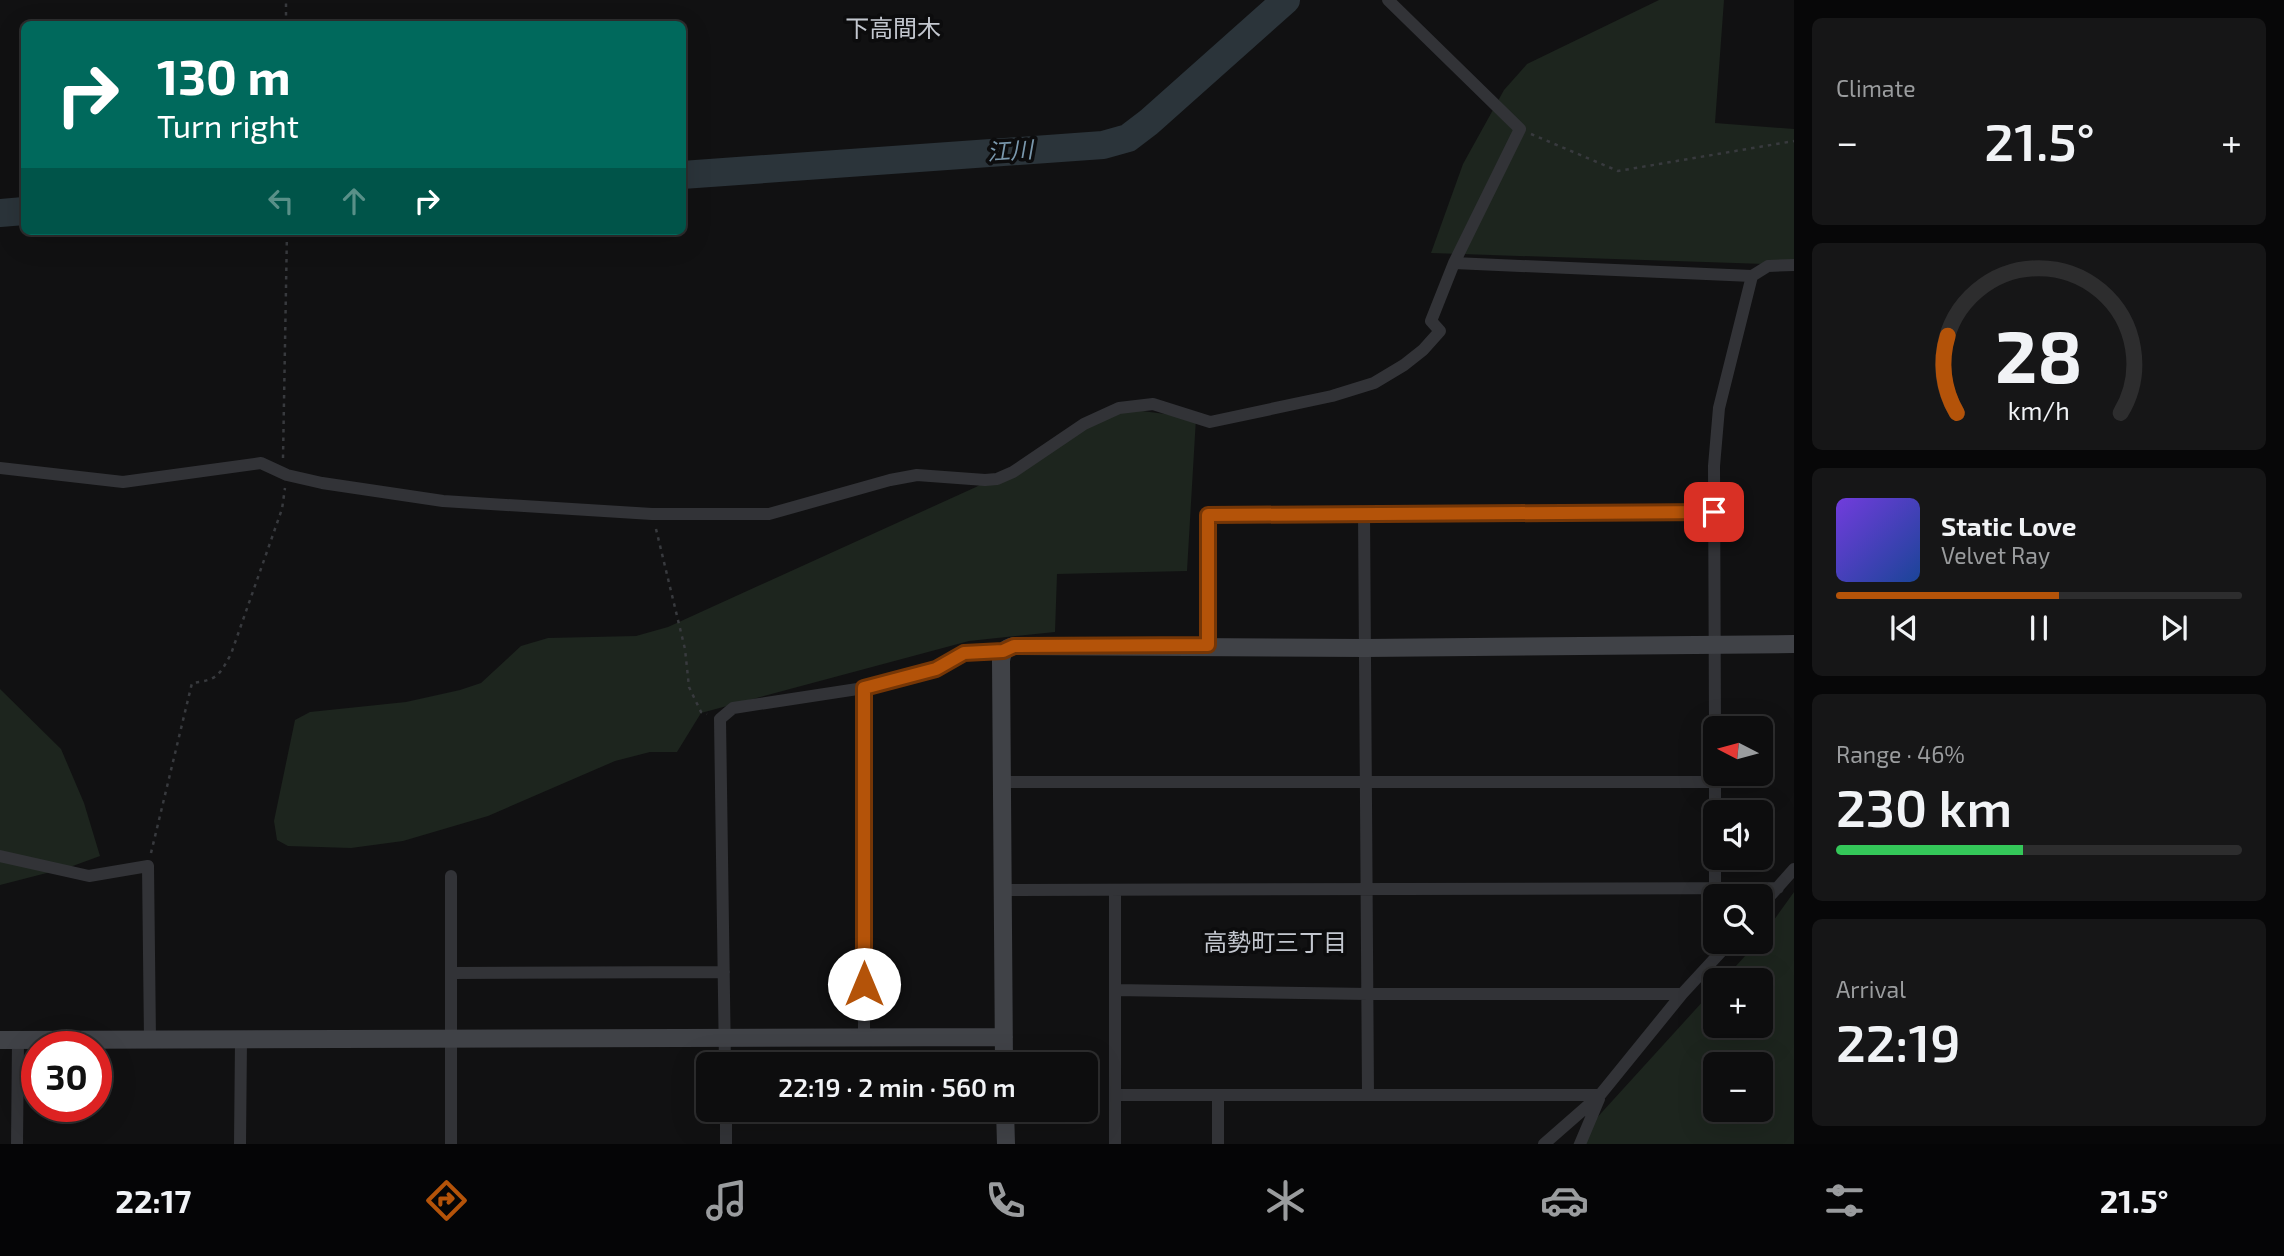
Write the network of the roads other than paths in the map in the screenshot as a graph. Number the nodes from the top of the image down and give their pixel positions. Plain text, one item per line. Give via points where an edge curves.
1 (1388, 0) edge
2 (1454, 263) junction
3 (1794, 265) edge
4 (1752, 276) junction
5 (0, 468) edge
6 (1364, 512) junction
7 (1714, 512) junction
8 (1794, 644) edge
9 (1208, 645) junction
10 (1715, 645) junction
11 (1365, 648) junction
12 (1003, 651) junction
13 (864, 688) junction
14 (1715, 716) edge
15 (1703, 778) edge
16 (1002, 782) junction
17 (1366, 783) junction
18 (1715, 786) edge
19 (0, 856) edge
20 (1794, 869) edge
21 (451, 876) dead end
22 (1715, 884) edge
23 (1703, 888) edge
24 (1773, 888) edge
25 (1778, 888) junction
26 (1367, 889) junction
27 (1003, 890) junction
28 (1115, 890) junction
29 (1773, 893) edge
30 (1719, 954) edge
31 (724, 972) junction
32 (451, 973) junction
33 (1115, 990) junction
34 (1368, 994) junction
35 (1682, 995) junction
36 (1004, 1037) junction
37 (864, 1038) junction
38 (725, 1039) junction
39 (9, 1040) edge
40 (150, 1040) junction
41 (241, 1040) junction
42 (450, 1040) junction
43 (725, 1052) edge
44 (1004, 1052) edge
45 (1368, 1095) junction
46 (1115, 1096) junction
47 (1218, 1096) junction
48 (1600, 1096) junction
49 (726, 1122) edge
50 (1005, 1122) edge
51 (17, 1144) edge
52 (240, 1144) edge
53 (451, 1144) edge
54 (726, 1144) edge
55 (1006, 1144) edge
56 (1115, 1144) edge
57 (1218, 1144) edge
58 (1544, 1144) edge
59 (1580, 1144) edge

1 - 2 street via 1520,129
2 - 4 street
2 - 5 street via 1431,321 1440,331 1404,365 1374,383 1210,422 1153,404 1119,408 1084,424 997,479 916,475 769,514 652,514 443,501 323,483 261,463 123,482
3 - 4 street via 1768,266
4 - 7 street via 1719,408
6 - 7 street
6 - 9 street via 1208,515
6 - 11 street
7 - 10 street
8 - 10 street
9 - 11 street
9 - 12 street via 1014,646
10 - 11 street
10 - 14 street
11 - 17 street
12 - 13 street via 964,653 936,669
12 - 16 street
13 - 31 street via 733,708 720,719
13 - 37 street
15 - 17 street
16 - 17 street
16 - 27 street
17 - 26 street
18 - 22 street
19 - 40 street via 89,876 148,866
20 - 25 street
21 - 32 street
23 - 26 street
24 - 25 street
25 - 29 street
26 - 28 street
26 - 34 street
27 - 28 street
27 - 36 street
28 - 33 street
30 - 35 street
31 - 32 street
31 - 38 street
32 - 42 street
33 - 34 street
33 - 46 street
34 - 35 street
34 - 45 street
35 - 48 street
36 - 37 street
36 - 44 street
37 - 38 street
38 - 42 street
38 - 43 street
39 - 40 street
39 - 51 street
40 - 41 street
41 - 42 street
41 - 52 street
42 - 53 street
45 - 47 street
45 - 48 street
46 - 47 street
46 - 56 street
47 - 57 street
48 - 58 street
48 - 59 street
49 - 54 street
50 - 55 street

